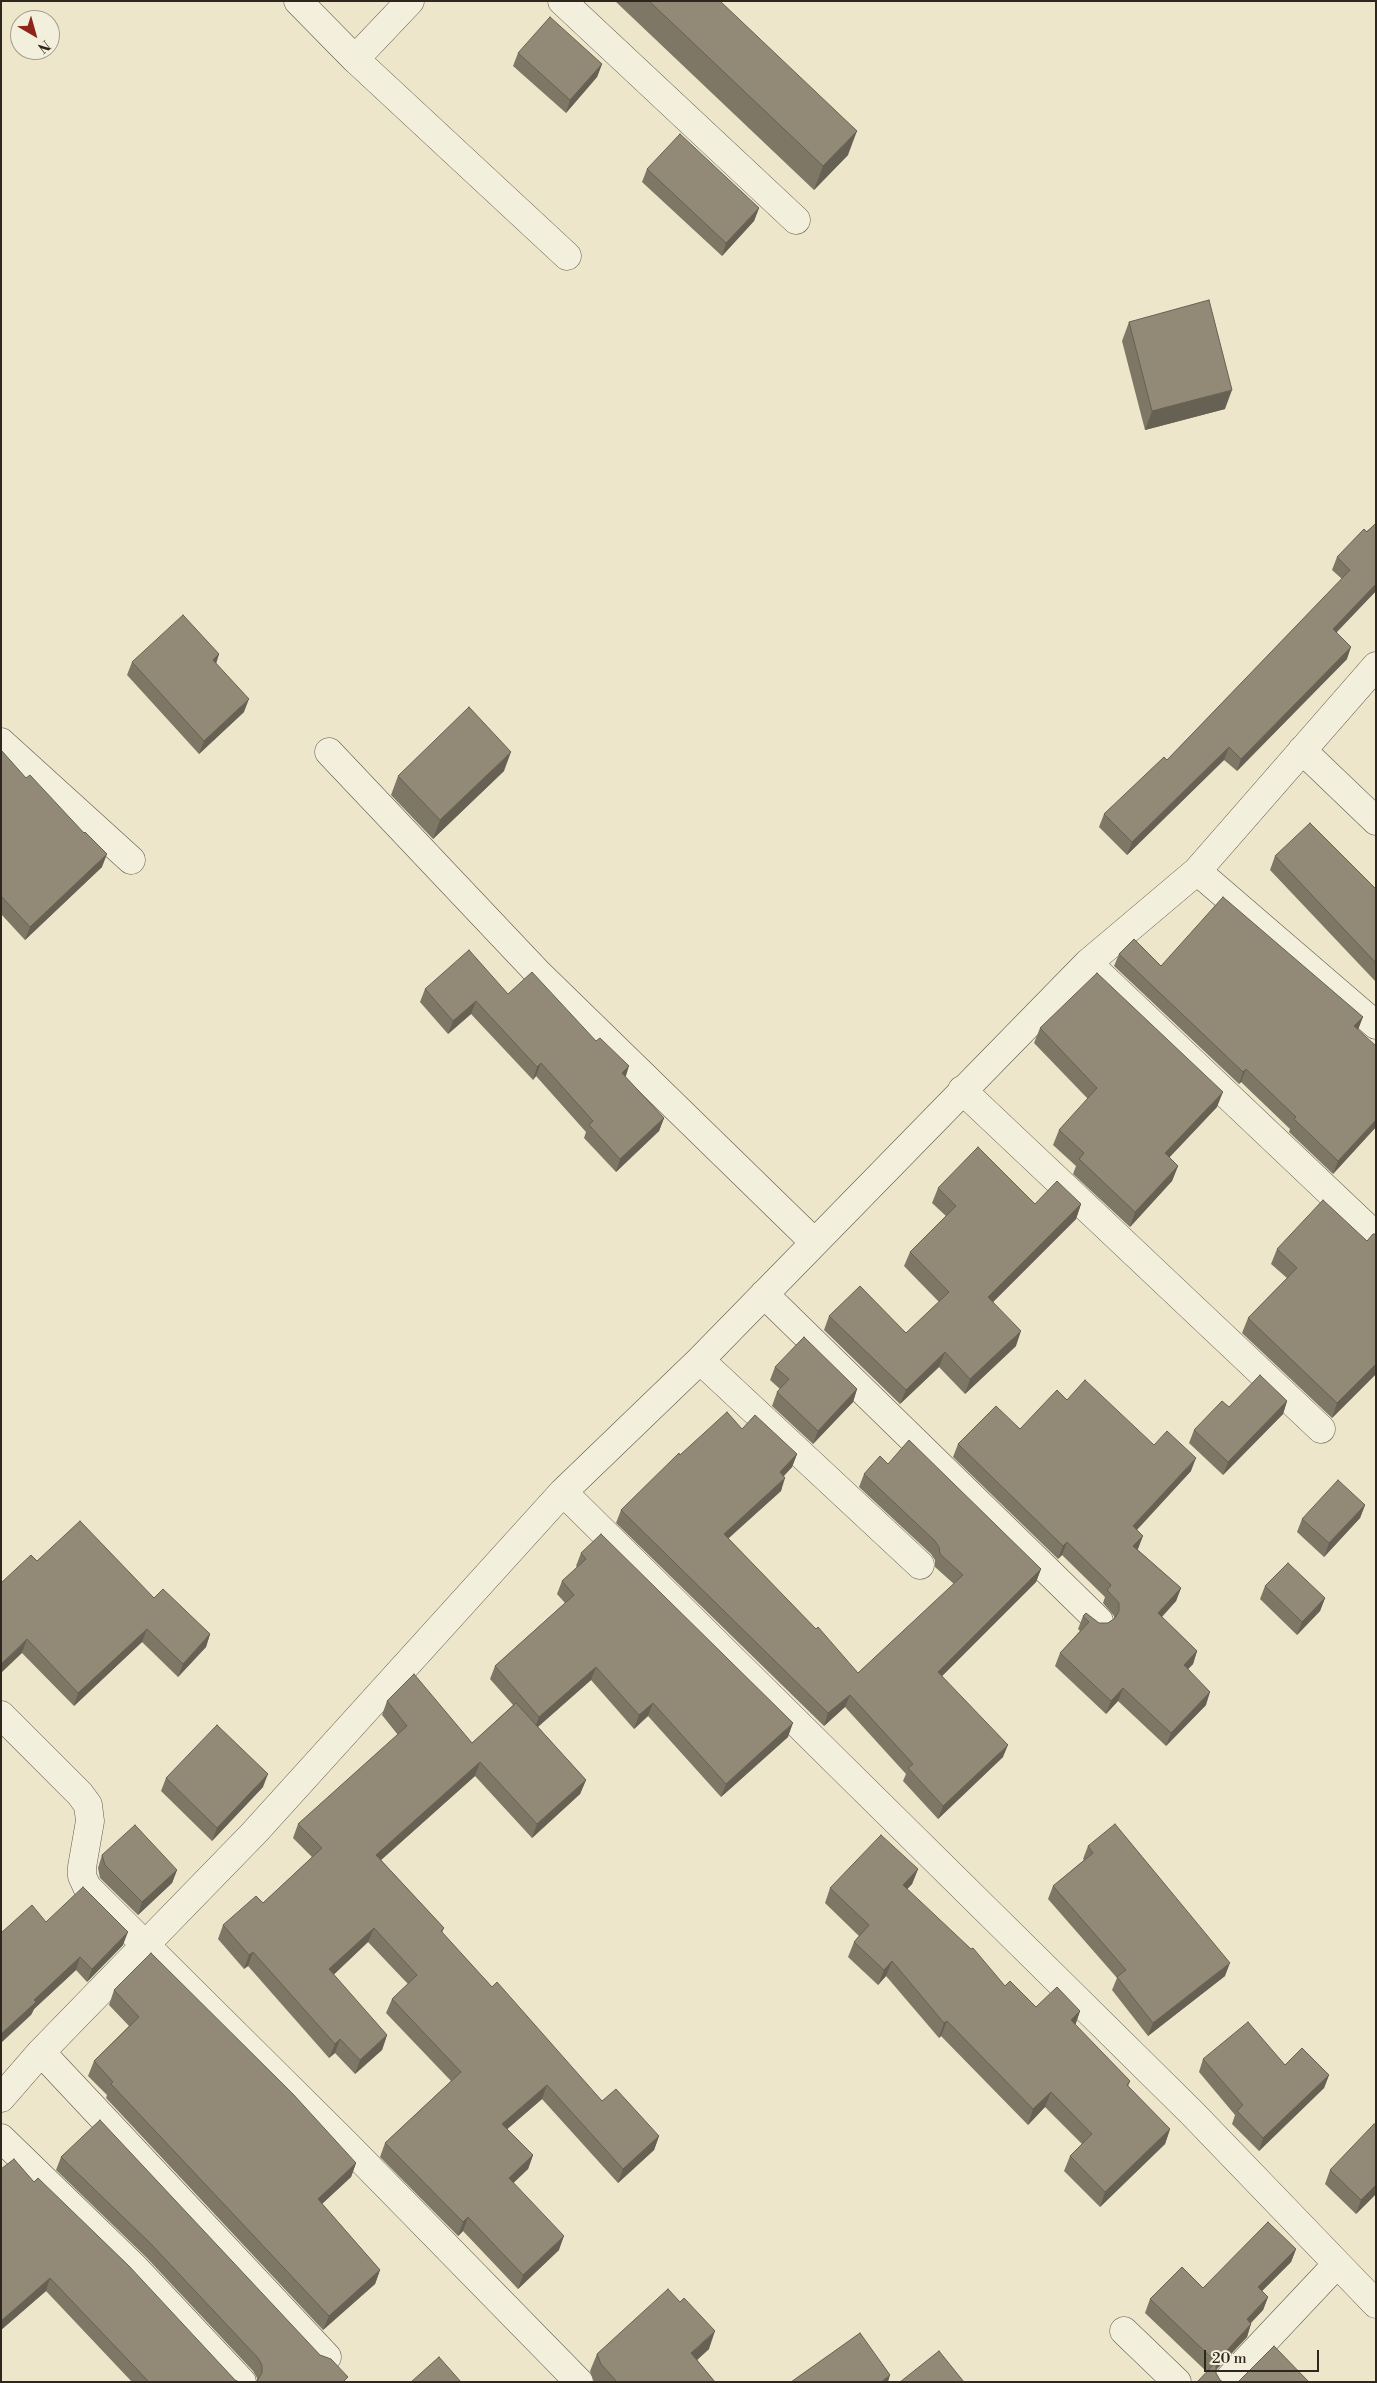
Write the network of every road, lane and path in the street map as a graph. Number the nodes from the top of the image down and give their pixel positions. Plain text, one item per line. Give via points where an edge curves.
1 (298, 1) edge
2 (410, 1) edge
3 (562, 1) edge
4 (355, 59) junction
5 (796, 220) dead end
6 (567, 256) dead end
7 (1376, 666) edge
8 (1, 742) edge
9 (1302, 750) junction
10 (329, 752) dead end
11 (1376, 821) edge
12 (131, 860) dead end
13 (1197, 871) junction
14 (1088, 963) junction
15 (1376, 1025) edge
16 (962, 1090) junction
17 (1376, 1236) edge
18 (814, 1242) junction
19 (764, 1294) junction
20 (700, 1360) junction
21 (1321, 1429) dead end
22 (563, 1492) junction
23 (920, 1565) dead end
24 (1098, 1621) edge
25 (1, 1715) edge
26 (145, 1944) junction
27 (41, 2052) junction
28 (1, 2098) edge
29 (1, 2138) edge
30 (1337, 2264) junction
31 (1376, 2304) edge
32 (1124, 2331) dead end
33 (327, 2357) edge
34 (242, 2382) edge
35 (579, 2382) edge
36 (1177, 2382) edge
37 (1226, 2382) edge

1 - 4 street
2 - 4 street
3 - 5 street
4 - 6 street
7 - 9 street
8 - 12 street
9 - 11 street
9 - 13 street
10 - 18 street via 539,974
13 - 14 street
13 - 15 street
14 - 16 street
14 - 17 street
16 - 18 street
16 - 21 street
18 - 19 street
19 - 20 street
19 - 24 street
20 - 22 street
20 - 23 street
22 - 26 street via 254,1833
22 - 30 street via 1192,2113
25 - 26 street via 88,1805 90,1821 82,1876 87,1887
26 - 27 street
26 - 35 street
27 - 28 street
27 - 33 street
29 - 34 street via 135,2268
30 - 31 street
30 - 37 street
32 - 36 street

